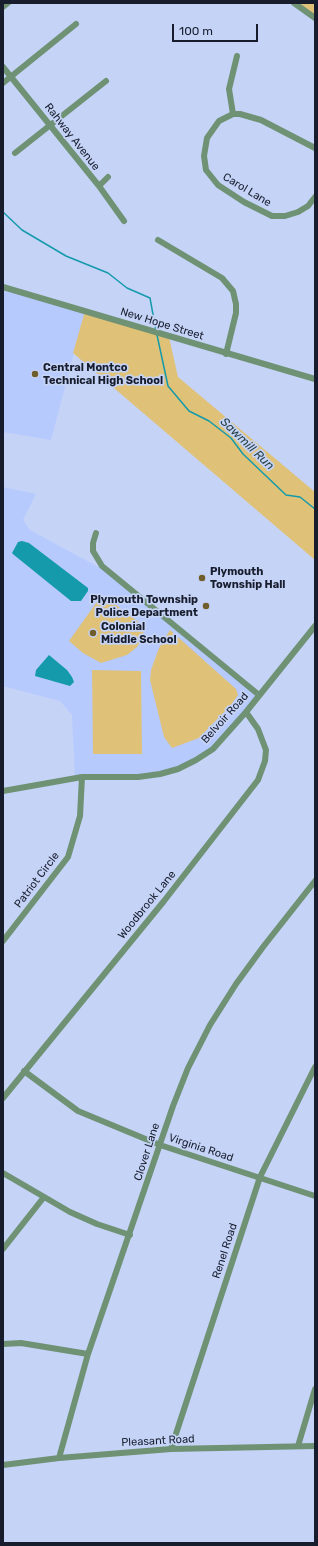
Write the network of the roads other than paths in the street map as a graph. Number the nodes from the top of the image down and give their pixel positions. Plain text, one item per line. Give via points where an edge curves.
1 (8, 3) edge
2 (294, 3) edge
3 (3, 7) edge
4 (315, 18) edge
5 (76, 24) dead end
6 (237, 56) dead end
7 (3, 67) edge
8 (11, 77) junction
9 (106, 81) dead end
10 (3, 83) edge
11 (233, 114) junction
12 (50, 125) junction
13 (315, 148) edge
14 (15, 153) dead end
15 (108, 177) dead end
16 (98, 186) junction
17 (315, 197) edge
18 (124, 221) dead end
19 (158, 240) dead end
20 (3, 287) edge
21 (226, 354) junction
22 (315, 379) edge
23 (96, 533) dead end
24 (315, 626) edge
25 (259, 695) junction
26 (246, 712) junction
27 (82, 777) junction
28 (3, 791) edge
29 (315, 881) edge
30 (3, 941) edge
31 (315, 1067) edge
32 (24, 1071) junction
33 (3, 1098) edge
34 (160, 1145) junction
35 (3, 1173) edge
36 (260, 1177) junction
37 (315, 1196) edge
38 (44, 1197) junction
39 (130, 1234) junction
40 (3, 1249) edge
41 (3, 1344) edge
42 (88, 1354) junction
43 (315, 1389) edge
44 (298, 1446) junction
45 (315, 1446) edge
46 (171, 1449) junction
47 (59, 1458) junction
48 (3, 1464) edge

1 - 3 street
2 - 4 street
5 - 8 street
6 - 11 street via 229,88
7 - 8 street, Rahway Avenue
8 - 10 street
8 - 12 street, Rahway Avenue
9 - 12 street
11 - 13 street via 255,117
11 - 17 street, Carol Lane via 219,121 207,138 204,156 206,170 212,180 230,194 272,216 298,212 308,206
12 - 14 street
12 - 16 street, Rahway Avenue
15 - 16 street
16 - 18 street, Rahway Avenue
19 - 21 street via 222,278 233,290 236,313
20 - 21 street, New Hope Street
21 - 22 street, New Hope Street
23 - 25 street via 93,551 102,566
24 - 25 street, Belvoir Road
25 - 26 street, Belvoir Road
26 - 27 street, Belvoir Road via 213,749 178,769 138,777
26 - 32 street, Woodbrook Lane via 258,729 266,750 258,780
27 - 28 street, Belvoir Road
27 - 30 street, Patriot Circle via 80,816 68,857
29 - 34 street, Clover Lane via 236,984 210,1025 188,1068
31 - 36 street, Renel Road
32 - 33 street, Woodbrook Lane
32 - 34 street, Virginia Road via 78,1111
34 - 36 street, Virginia Road
34 - 39 street, Clover Lane
35 - 38 street
36 - 37 street, Virginia Road
36 - 46 street, Renel Road
38 - 39 street via 97,1224
38 - 40 street
39 - 42 street, Clover Lane
41 - 42 street via 21,1343
42 - 47 street, Clover Lane
43 - 44 street
44 - 45 street, Pleasant Road
44 - 46 street, Pleasant Road
46 - 47 street, Pleasant Road
47 - 48 street, Pleasant Road

